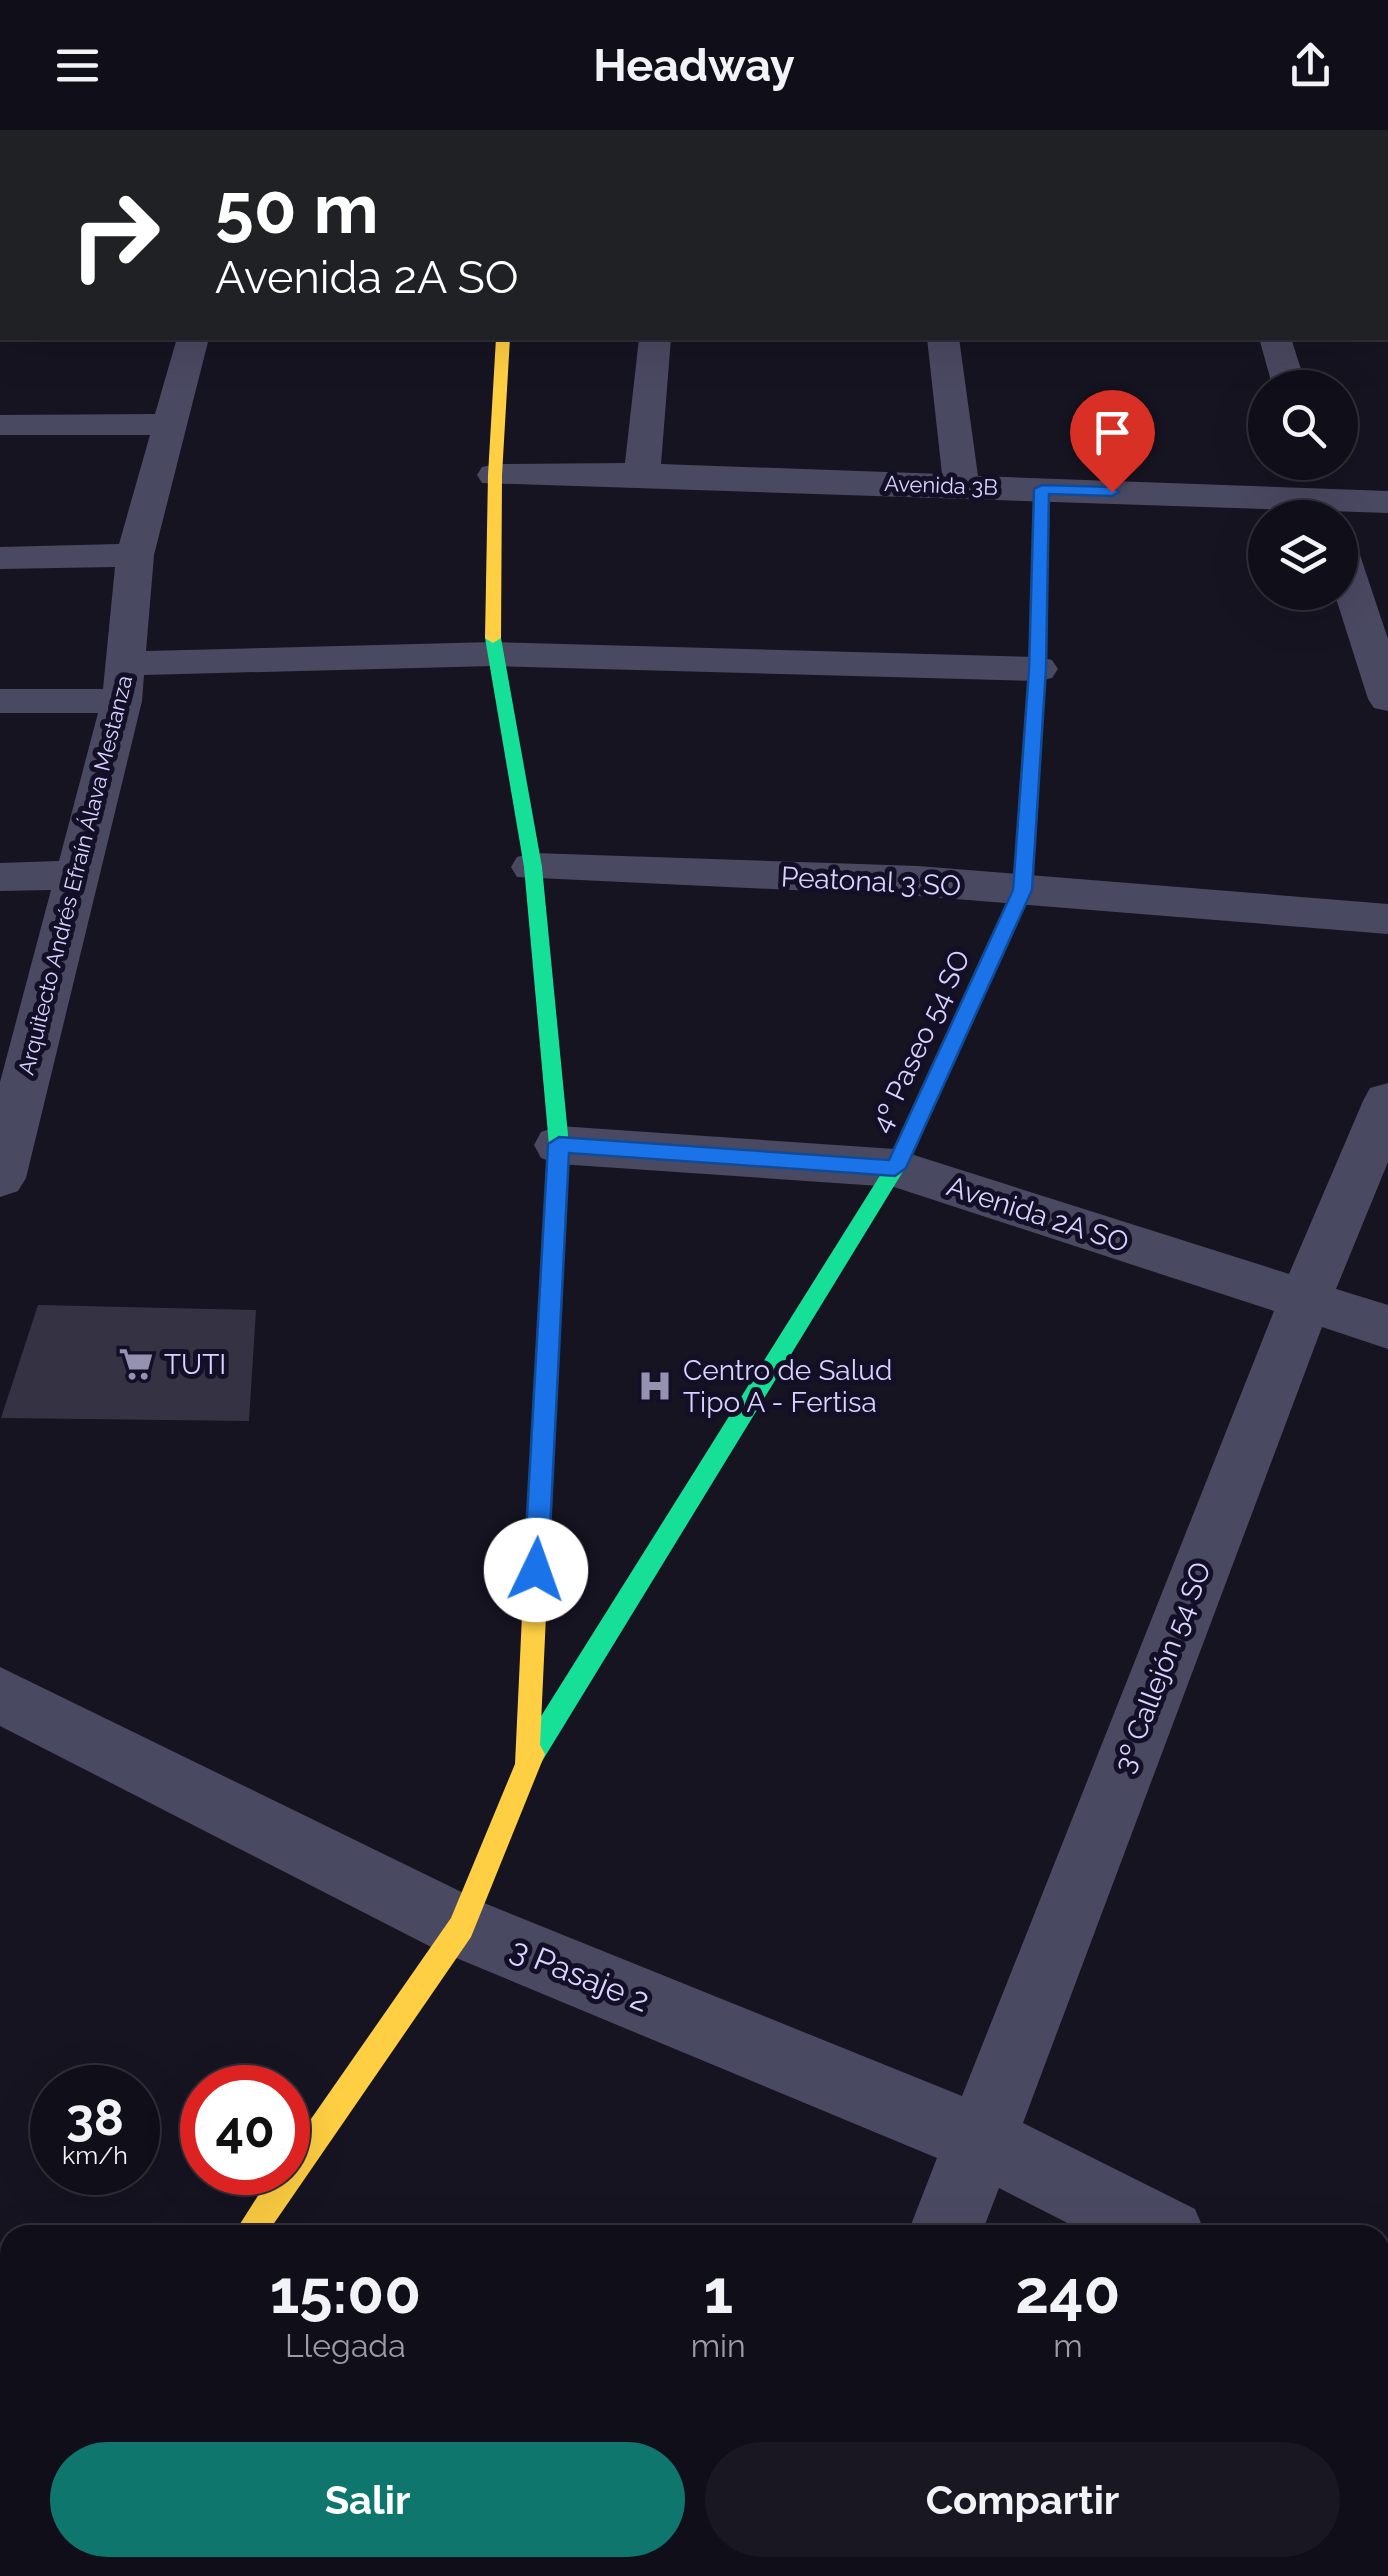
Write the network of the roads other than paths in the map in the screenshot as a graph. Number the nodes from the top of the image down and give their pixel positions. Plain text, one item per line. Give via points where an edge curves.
1 (192, 340) edge
2 (503, 340) edge
3 (655, 340) edge
4 (943, 340) edge
5 (1275, 340) edge
6 (1284, 370) edge
7 (170, 424) junction
8 (0, 425) edge
9 (642, 474) junction
10 (495, 475) junction
11 (961, 486) junction
12 (1042, 489) junction
13 (1388, 502) edge
14 (1248, 503) edge
15 (1358, 505) edge
16 (135, 555) junction
17 (0, 558) edge
18 (1358, 607) edge
19 (494, 654) junction
20 (1038, 669) junction
21 (124, 682) junction
22 (1388, 699) edge
23 (0, 702) edge
24 (533, 867) junction
25 (0, 876) edge
26 (78, 876) junction
27 (1022, 890) junction
28 (1388, 919) edge
29 (1388, 1102) edge
30 (559, 1144) junction
31 (895, 1168) junction
32 (0, 1178) edge
33 (1306, 1298) junction
34 (1388, 1326) edge
35 (0, 1695) edge
36 (526, 1764) junction
37 (461, 1927) junction
38 (978, 2138) junction
39 (255, 2225) edge
40 (948, 2225) edge
41 (1149, 2225) edge

1 - 7 street, Arquitecto Andrés Efraín Álava Mestanza
2 - 10 street
3 - 9 street
4 - 11 street
5 - 6 street
7 - 8 street
7 - 16 street, Arquitecto Andrés Efraín Álava Mestanza
9 - 10 street, Avenida 3B
9 - 11 street, Avenida 3B
10 - 19 street
11 - 12 street, Avenida 3B
12 - 14 street, Avenida 3B
12 - 20 street, 4º Paseo 54 SO
13 - 15 street, Avenida 3B
16 - 17 street
16 - 21 street, Arquitecto Andrés Efraín Álava Mestanza
18 - 22 street
19 - 20 street
19 - 21 street
19 - 24 street
20 - 27 street, 4º Paseo 54 SO
21 - 23 street
21 - 26 street, Arquitecto Andrés Efraín Álava Mestanza
24 - 27 street, Peatonal 3 SO
24 - 30 street
25 - 26 street
26 - 32 street, Arquitecto Andrés Efraín Álava Mestanza
27 - 28 street, Peatonal 3 SO
27 - 31 street, 4º Paseo 54 SO
29 - 33 street, 3º Callejón 54 SO
30 - 31 street, Avenida 2A SO
30 - 36 street
31 - 33 street, Avenida 2A SO
31 - 36 street, 4º Paseo 54 SO
33 - 34 street, Avenida 2A SO
33 - 38 street, 3º Callejón 54 SO
35 - 37 street, 3 Pasaje 2
36 - 37 street, 4º Paseo 54 SO
37 - 38 street, 3 Pasaje 2
37 - 39 street, 4º Paseo 54 SO
38 - 40 street, 3º Callejón 54 SO
38 - 41 street, 3 Pasaje 2

